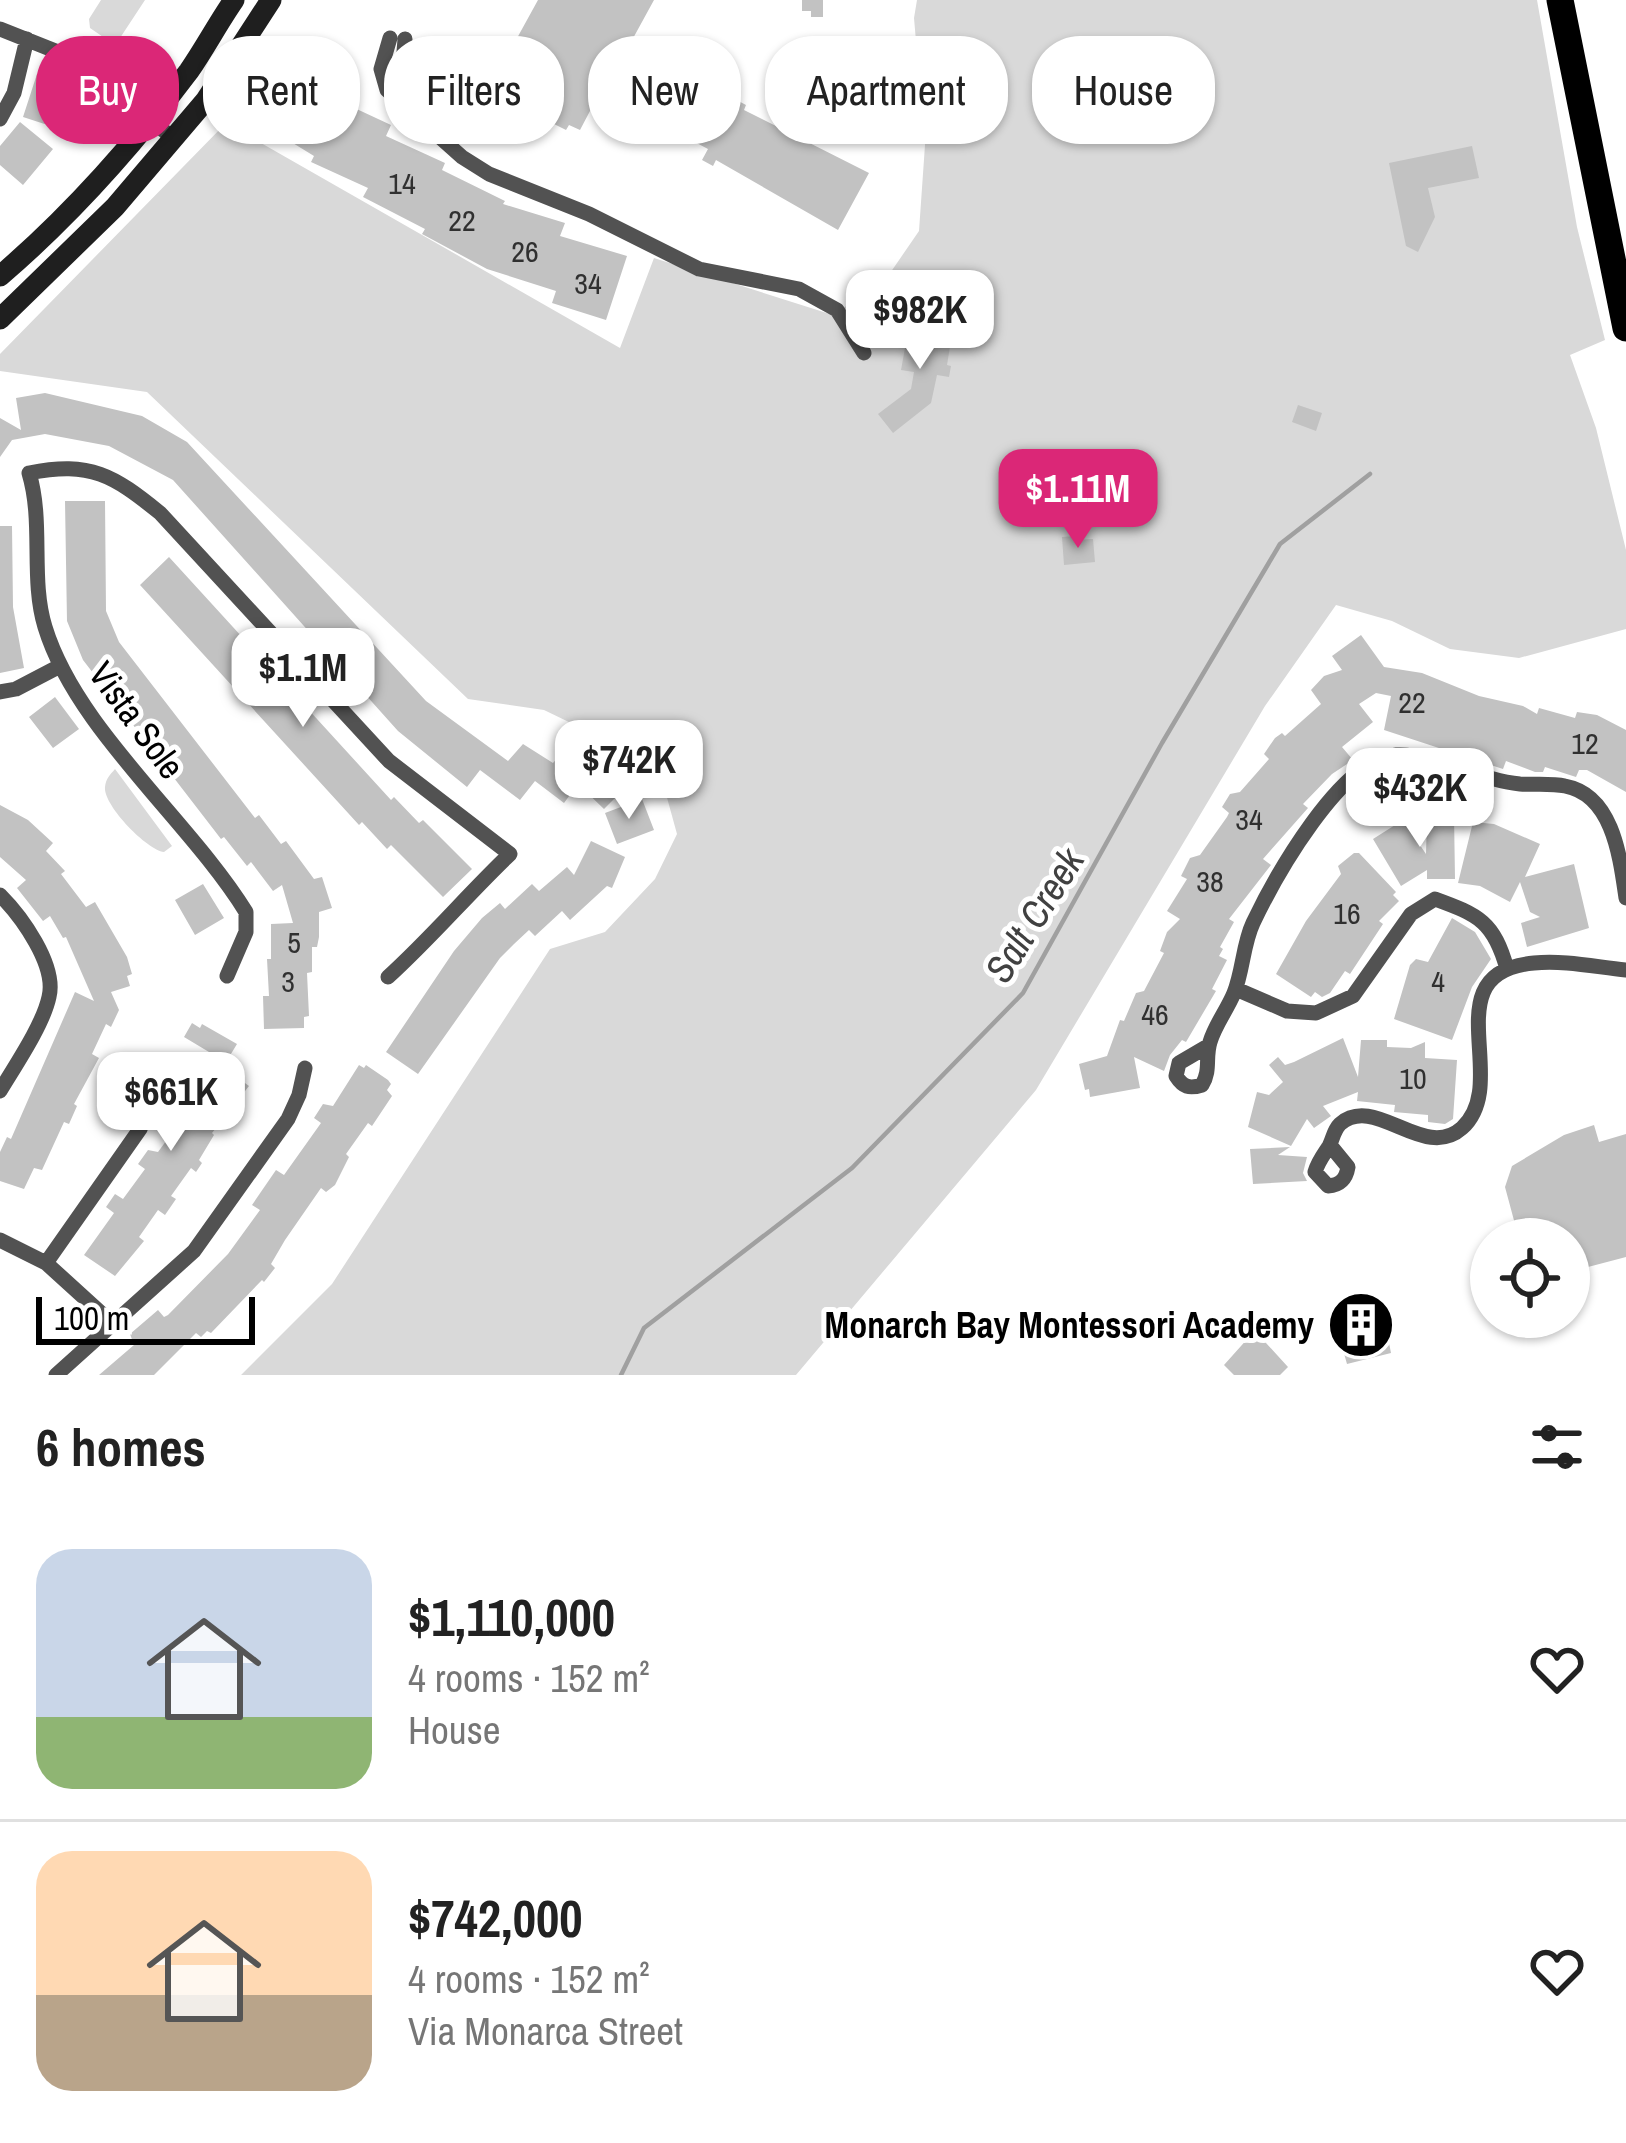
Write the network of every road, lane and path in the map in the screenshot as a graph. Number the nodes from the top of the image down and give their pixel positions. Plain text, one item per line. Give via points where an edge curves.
1 (234, 0) edge
2 (271, 0) edge
3 (1559, 0) edge
4 (0, 29) edge
5 (27, 39) junction
6 (36, 43) edge
7 (179, 82) edge
8 (0, 119) edge
9 (179, 130) edge
10 (126, 144) edge
11 (167, 144) edge
12 (448, 144) edge
13 (0, 276) edge
14 (0, 319) edge
15 (1626, 328) edge
16 (864, 353) dead end
17 (60, 666) junction
18 (0, 692) edge
19 (0, 895) edge
20 (1626, 898) edge
21 (1507, 969) junction
22 (1626, 970) edge
23 (227, 976) dead end
24 (388, 977) dead end
25 (1236, 989) junction
26 (1208, 1046) dead end
27 (305, 1068) dead end
28 (158, 1082) dead end
29 (0, 1091) edge
30 (1330, 1145) dead end
31 (0, 1240) edge
32 (46, 1263) junction
33 (112, 1323) junction
34 (56, 1375) edge

1 - 7 main road
2 - 9 main road
3 - 15 highway
4 - 5 street
5 - 6 street
5 - 8 street
10 - 13 main road
11 - 14 main road via 83,243
12 - 16 street via 489,174 699,269 799,289 837,310
17 - 18 street
17 - 23 street, Vista Sole via 246,912
17 - 24 street, Vista Sole via 43,624 29,472 66,466 127,486 160,513 388,761 510,854
19 - 29 street via 50,977 49,998
20 - 25 street via 1606,819 1586,794 1488,781 1395,755 1346,781 1314,819 1251,926
21 - 22 street via 1554,962
21 - 25 street via 1498,936 1473,913 1435,899 1411,914 1353,996 1316,1013 1287,1011
21 - 30 street via 1481,997 1478,1101 1462,1128 1426,1137 1363,1114 1336,1127
25 - 26 street
27 - 33 street via 288,1119 215,1224 170,1276
28 - 32 street via 140,1129
31 - 32 street
32 - 33 street
33 - 34 street

